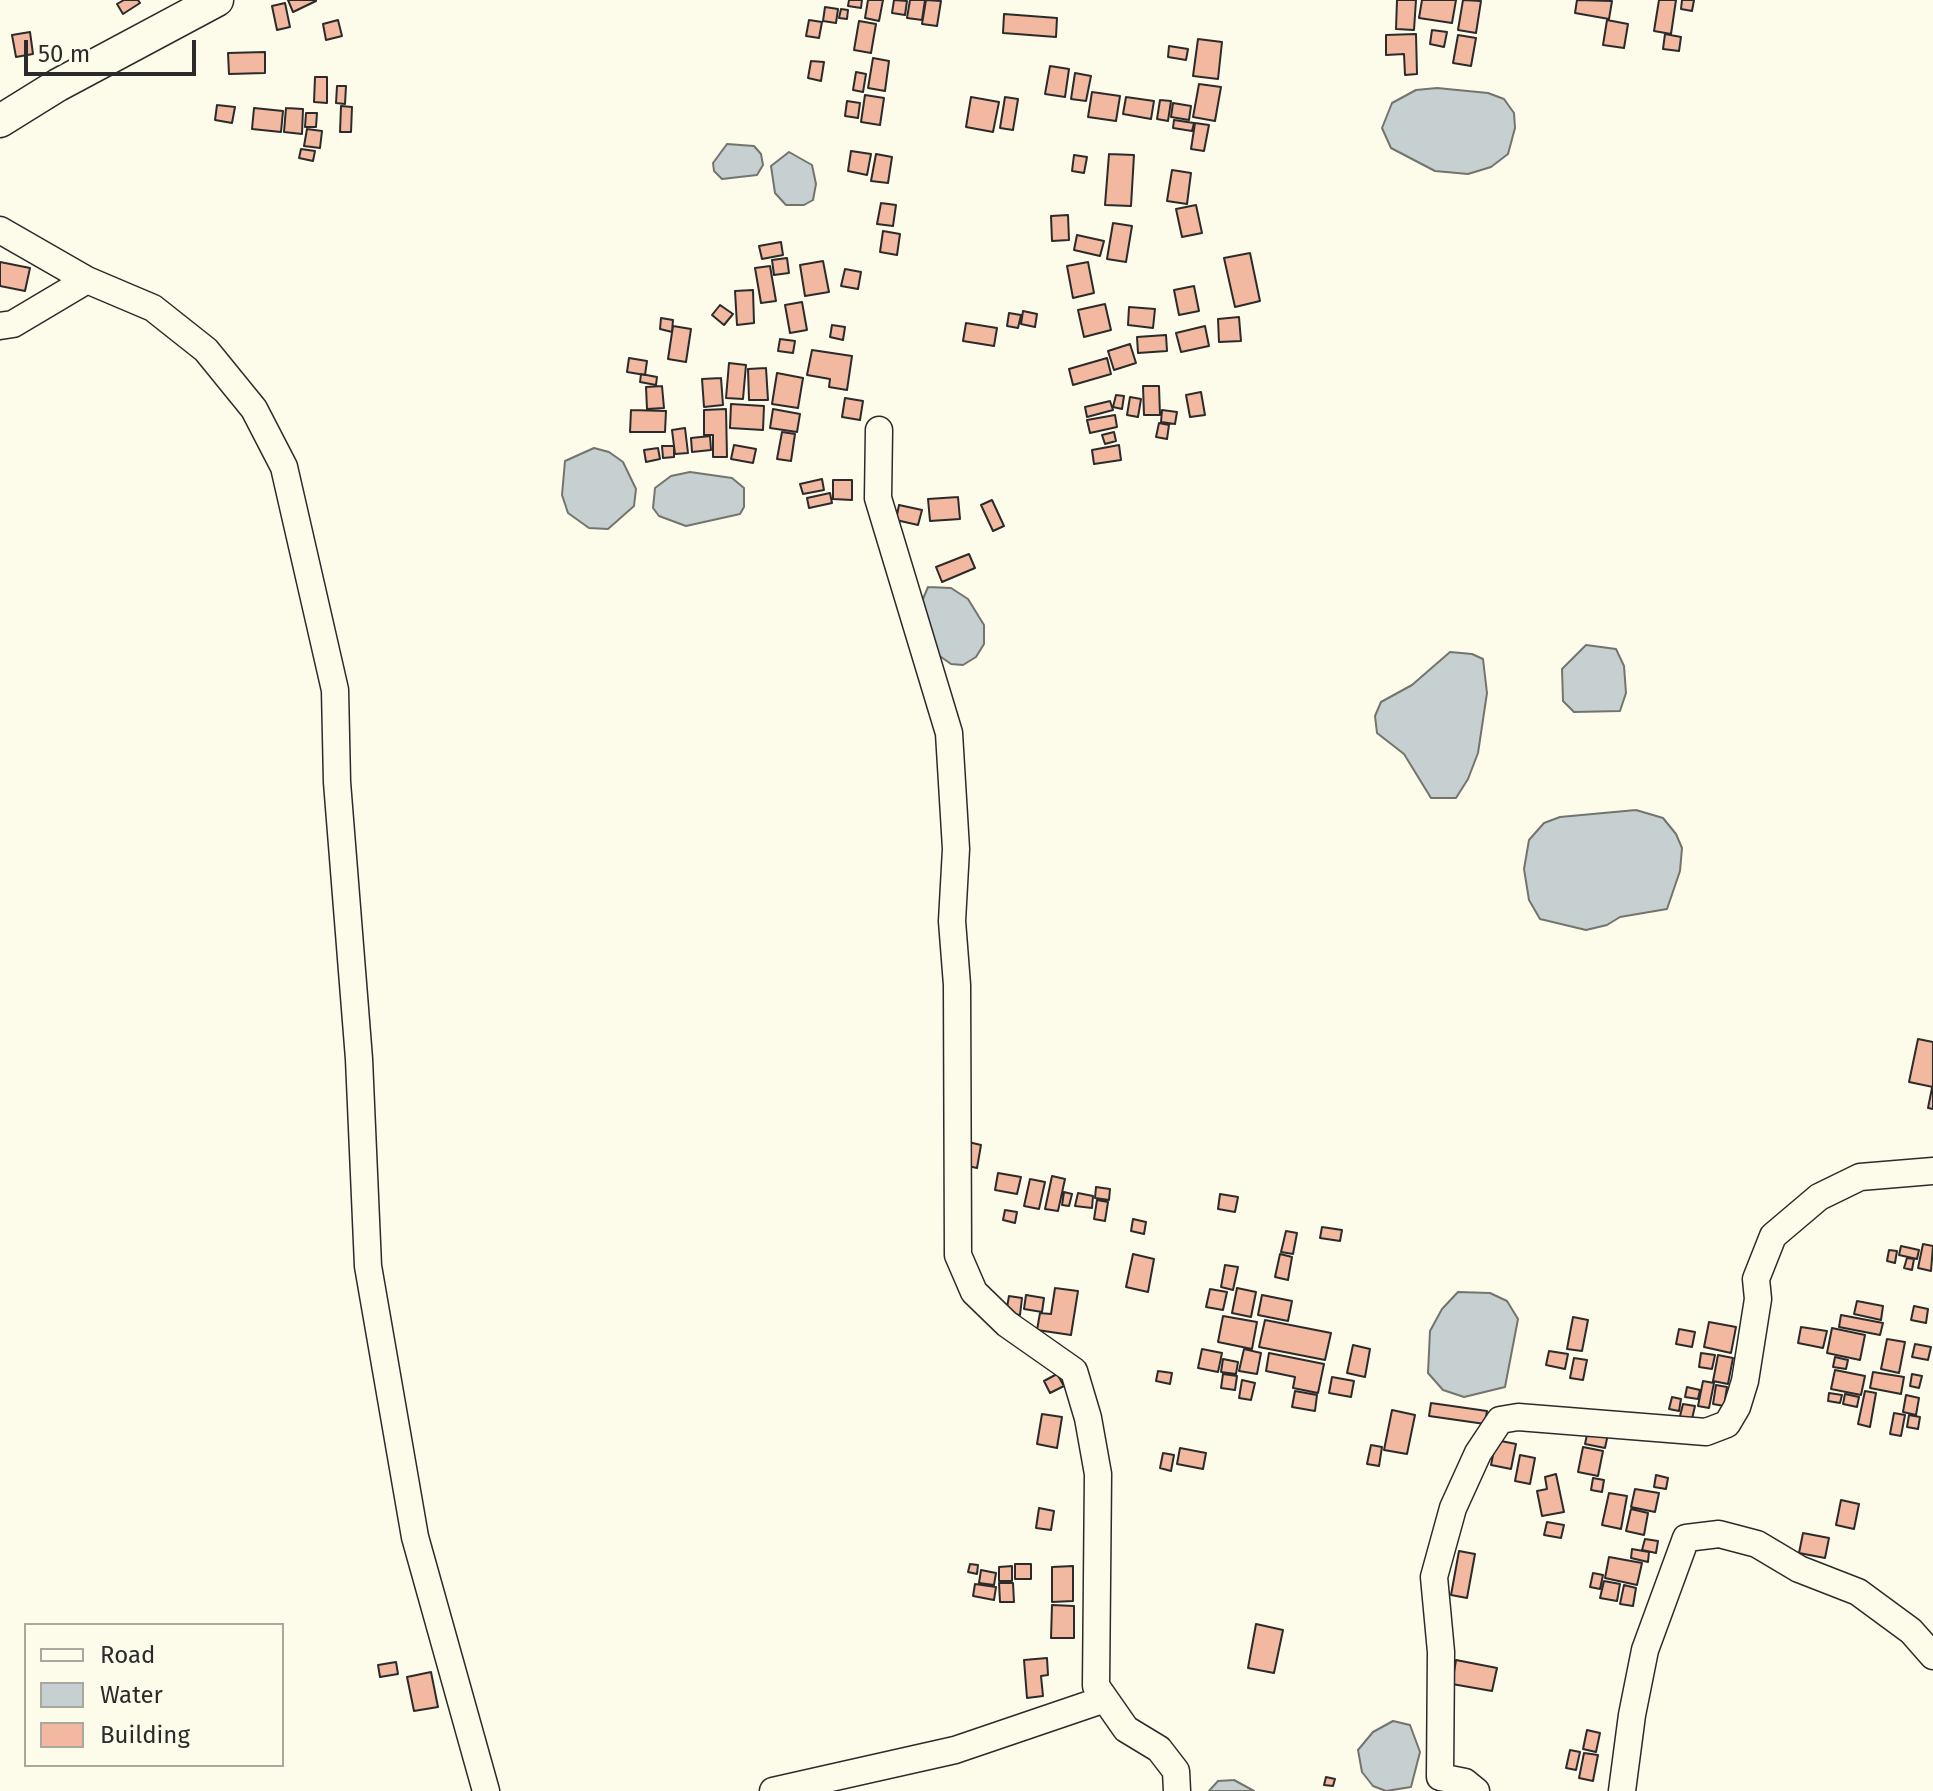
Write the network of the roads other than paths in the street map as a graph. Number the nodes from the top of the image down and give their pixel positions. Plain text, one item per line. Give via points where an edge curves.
1 (217, 0) edge
2 (0, 121) edge
3 (0, 230) edge
4 (87, 280) junction
5 (0, 326) edge
6 (879, 430) dead end
7 (1933, 1171) edge
8 (1933, 1656) edge
9 (1105, 1699) junction
10 (486, 1791) edge
11 (773, 1791) edge
12 (1177, 1791) edge
13 (1476, 1791) edge
14 (1622, 1791) edge

1 - 2 main road
3 - 4 street
4 - 5 street via 13,324
4 - 10 street via 153,308 206,350 254,409 284,467 335,690 368,1266 415,1537
6 - 9 street via 878,498 949,733 956,849 952,921 958,1255 974,1292 1007,1324 1074,1371 1098,1474 1096,1686
7 - 13 street via 1860,1177 1819,1197 1773,1236 1756,1279 1758,1299 1745,1381 1727,1424 1706,1432 1518,1417 1500,1420 1453,1508 1434,1577 1441,1652 1440,1777 1465,1782
8 - 14 street via 1911,1631 1858,1592 1799,1569 1757,1544 1719,1534 1686,1538 1645,1650
9 - 11 street via 955,1750
9 - 12 street via 1126,1729 1159,1749 1176,1771

